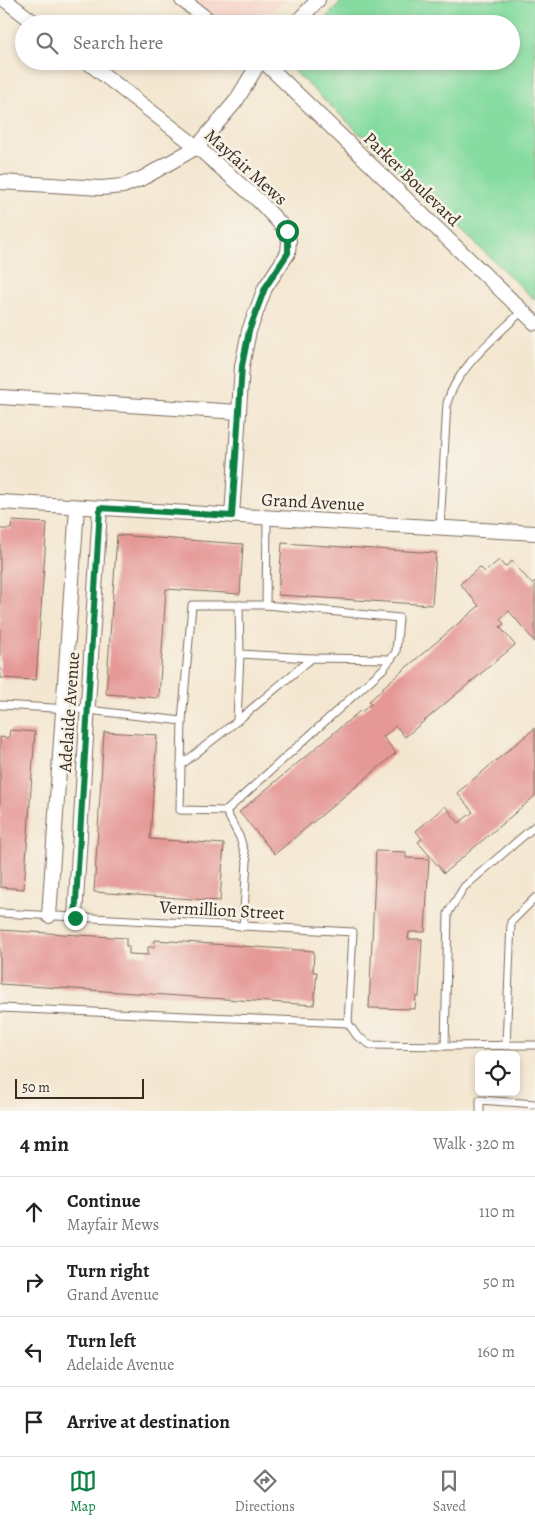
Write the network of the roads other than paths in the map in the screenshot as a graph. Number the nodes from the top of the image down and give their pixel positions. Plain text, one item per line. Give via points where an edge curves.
1 (5, 0) edge
2 (182, 0) edge
3 (318, 0) edge
4 (24, 15) edge
5 (202, 15) edge
6 (304, 15) edge
7 (98, 70) edge
8 (255, 70) edge
9 (273, 70) edge
10 (197, 146) junction
11 (0, 182) edge
12 (522, 311) junction
13 (535, 323) edge
14 (0, 397) edge
15 (239, 412) junction
16 (0, 502) edge
17 (77, 507) junction
18 (100, 508) junction
19 (232, 516) junction
20 (267, 518) junction
21 (440, 528) junction
22 (535, 533) edge
23 (240, 605) junction
24 (266, 605) junction
25 (240, 654) junction
26 (312, 658) junction
27 (391, 659) junction
28 (0, 705) edge
29 (62, 709) junction
30 (88, 710) junction
31 (182, 721) junction
32 (237, 721) junction
33 (181, 765) junction
34 (226, 811) junction
35 (535, 826) edge
36 (535, 898) edge
37 (0, 913) edge
38 (49, 916) junction
39 (75, 918) junction
40 (243, 927) junction
41 (0, 1008) edge
42 (348, 1023) junction
43 (535, 1045) edge
44 (445, 1046) junction
45 (506, 1046) junction
46 (535, 1104) edge
47 (480, 1111) edge

1 - 4 street
2 - 5 street
3 - 6 street
7 - 10 street, Mayfair Mews
8 - 10 street via 236,101
9 - 12 street, Parker Boulevard
10 - 11 street via 124,186 101,188
10 - 15 street, Mayfair Mews via 259,201 287,231 288,253 265,288 249,331 242,366
12 - 13 street, Parker Boulevard
12 - 21 lane via 475,358 450,392
14 - 15 street
15 - 19 street, Mayfair Mews
16 - 17 street, Grand Avenue
17 - 18 street, Grand Avenue
17 - 29 street, Adelaide Avenue
18 - 19 street, Grand Avenue
18 - 30 street, Adelaide Avenue
19 - 20 street, Grand Avenue
20 - 21 street, Grand Avenue
20 - 24 lane
21 - 22 street, Grand Avenue
23 - 24 lane
23 - 25 lane
23 - 31 lane via 192,605
24 - 27 lane via 399,618 396,652
25 - 26 lane
25 - 32 lane
26 - 27 lane
26 - 32 lane
27 - 34 lane
28 - 29 lane
29 - 30 lane
29 - 38 street, Adelaide Avenue
30 - 31 lane
30 - 39 street, Adelaide Avenue
31 - 33 lane
32 - 33 lane
33 - 34 lane via 180,810
34 - 40 lane via 247,861
35 - 44 lane via 464,886 448,913
36 - 45 lane via 511,922
37 - 38 lane, Vermillion Street
38 - 39 lane, Vermillion Street
39 - 40 lane, Vermillion Street
40 - 42 lane, Vermillion Street via 353,932
41 - 42 lane
42 - 44 lane via 357,1036 372,1045
43 - 45 lane
44 - 45 lane
46 - 47 lane via 480,1100

